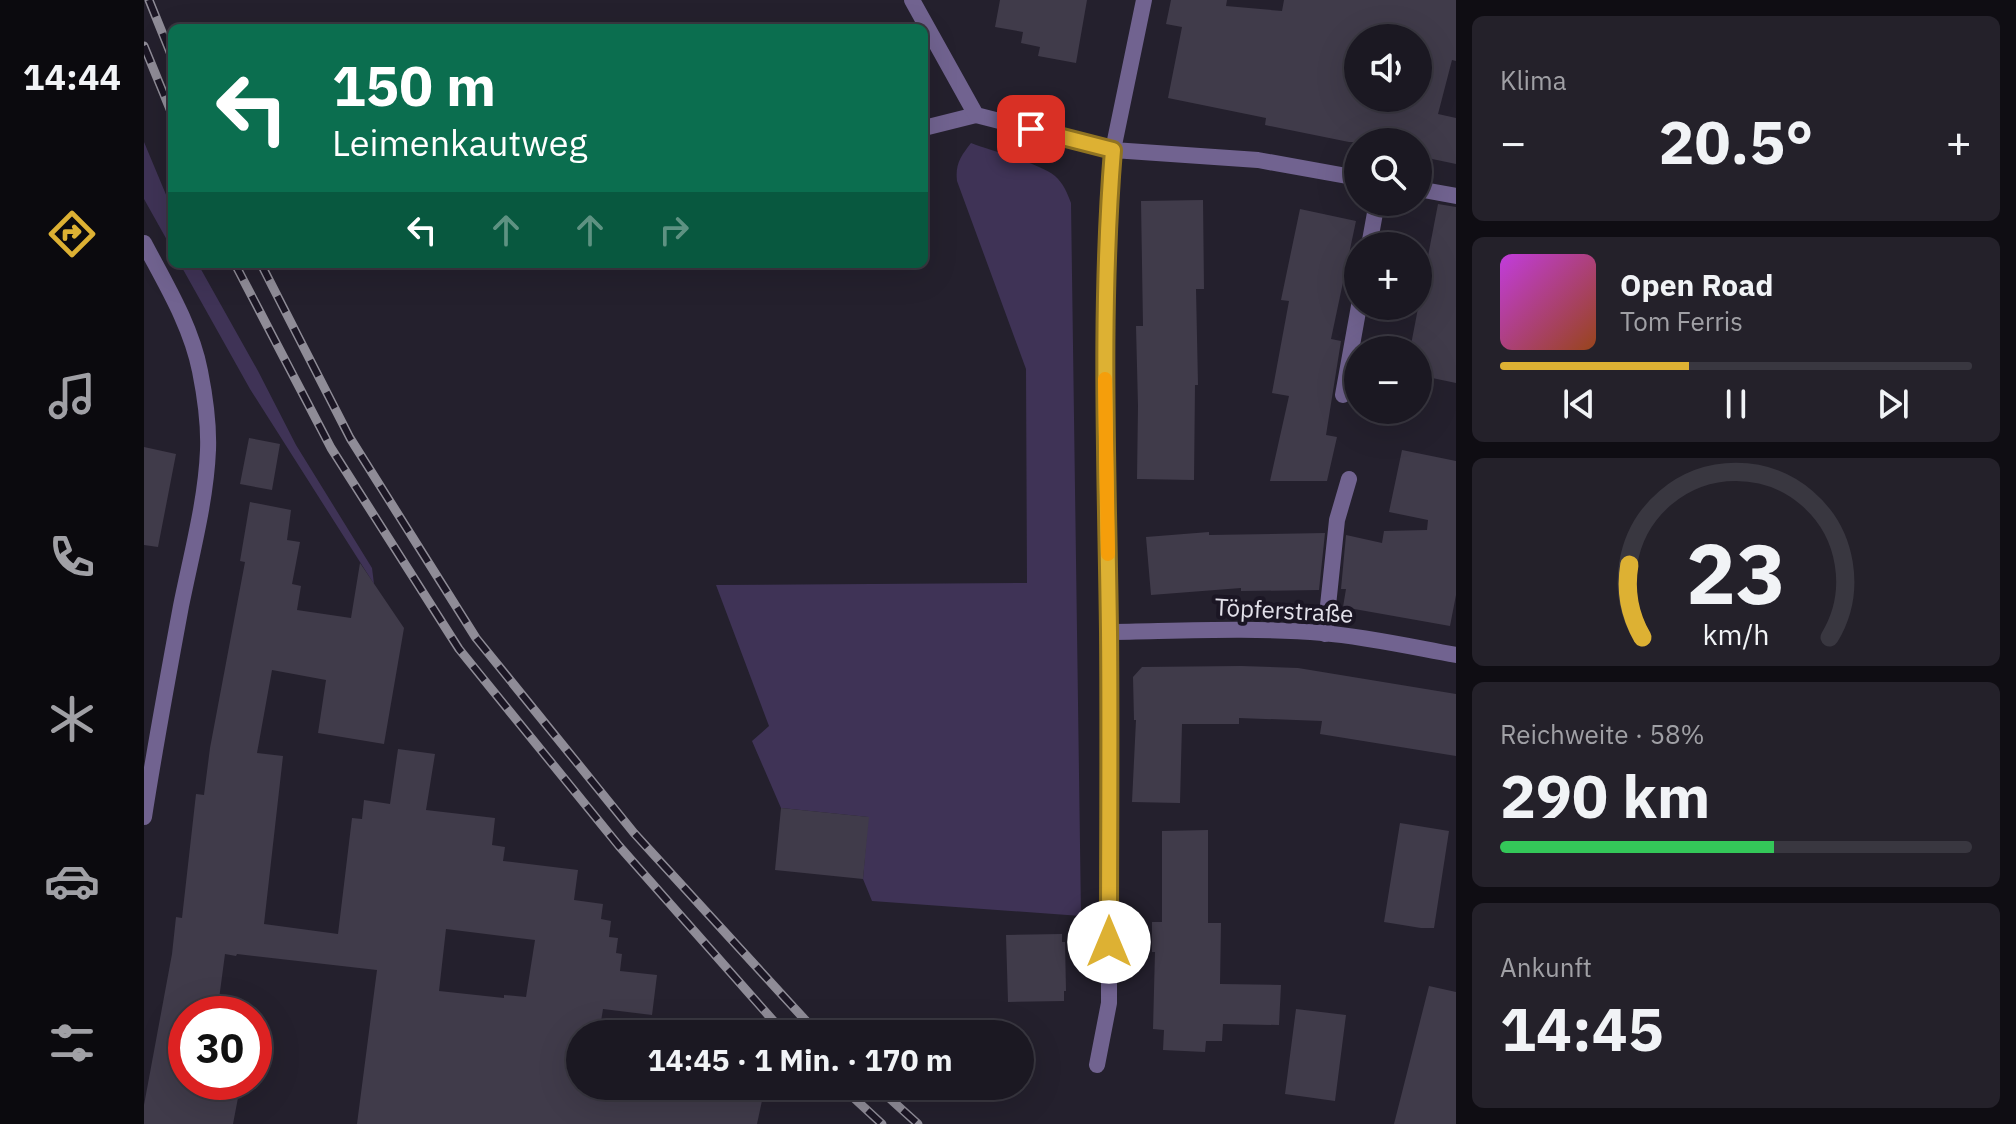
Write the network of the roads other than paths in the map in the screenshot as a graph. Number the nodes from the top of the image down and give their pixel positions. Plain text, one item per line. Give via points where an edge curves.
1 (912, 0) edge
2 (1144, 0) edge
3 (925, 24) edge
4 (928, 29) edge
5 (976, 115) junction
6 (928, 127) edge
7 (1113, 150) junction
8 (1344, 175) edge
9 (1432, 192) edge
10 (1456, 196) edge
11 (144, 243) edge
12 (1356, 320) edge
13 (1343, 395) dead end
14 (1349, 479) dead end
15 (1109, 632) junction
16 (1325, 634) junction
17 (1456, 655) edge
18 (144, 817) edge
19 (1097, 1065) dead end

1 - 3 street
2 - 7 street
4 - 5 street
5 - 6 street
5 - 7 street
7 - 8 street via 1258,160
7 - 15 street via 1105,352
9 - 10 street
11 - 18 street via 193,347 208,449
12 - 13 street
14 - 16 street via 1337,520
15 - 16 street, Töpferstraße
15 - 19 street via 1109,1003
16 - 17 street, Töpferstraße

